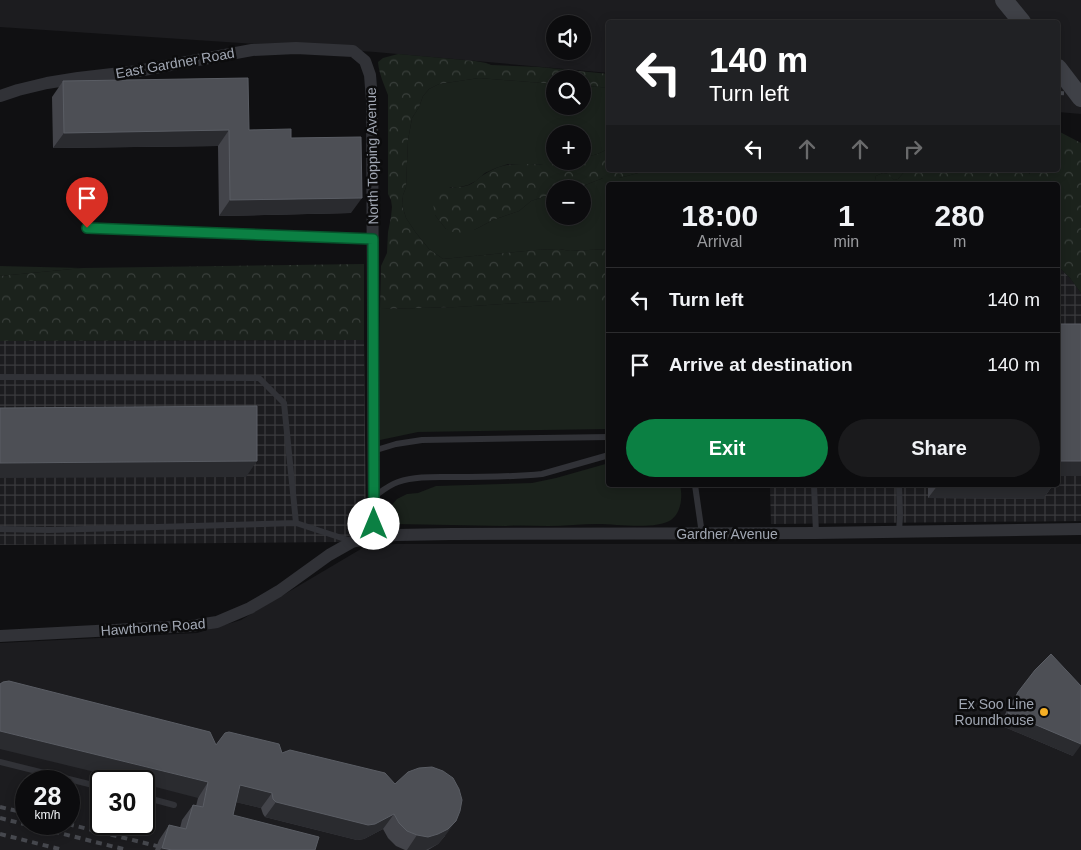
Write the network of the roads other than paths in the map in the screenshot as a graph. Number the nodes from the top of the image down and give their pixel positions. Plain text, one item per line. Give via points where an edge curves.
1 (1004, 0) edge
2 (1020, 20) edge
3 (353, 51) joint
4 (1060, 71) edge
5 (0, 96) edge
6 (1081, 98) edge
7 (87, 228) dead end
8 (373, 239) junction
9 (0, 378) edge
10 (606, 437) edge
11 (374, 451) junction
12 (606, 456) edge
13 (695, 487) edge
14 (814, 487) edge
15 (899, 487) edge
16 (374, 496) junction
17 (296, 523) junction
18 (0, 529) edge
19 (1081, 529) edge
20 (899, 532) junction
21 (816, 533) junction
22 (702, 534) junction
23 (374, 537) junction
24 (352, 542) junction
25 (0, 636) edge
26 (0, 762) edge
27 (90, 784) edge
28 (155, 800) edge
29 (174, 805) dead end

1 - 2 main road
3 - 5 street, East Gardner Road via 252,50 138,71 47,83
3 - 8 street, North Topping Avenue via 365,61 370,75
4 - 6 main road, bridge
7 - 8 lane
8 - 11 street, North Topping Avenue
9 - 17 lane via 259,378 284,404
10 - 11 lane via 422,440
11 - 16 street, North Topping Avenue
12 - 16 lane via 542,474 410,479
13 - 22 lane
14 - 21 lane
15 - 20 lane
16 - 23 street, North Topping Avenue
17 - 18 lane
17 - 24 lane
19 - 20 street, Gardner Avenue
20 - 21 street, Gardner Avenue
21 - 22 street, Gardner Avenue
22 - 23 street, Gardner Avenue
23 - 24 street, Hawthorne Road
24 - 25 street, Hawthorne Road via 272,595 217,622
26 - 27 lane
28 - 29 lane

